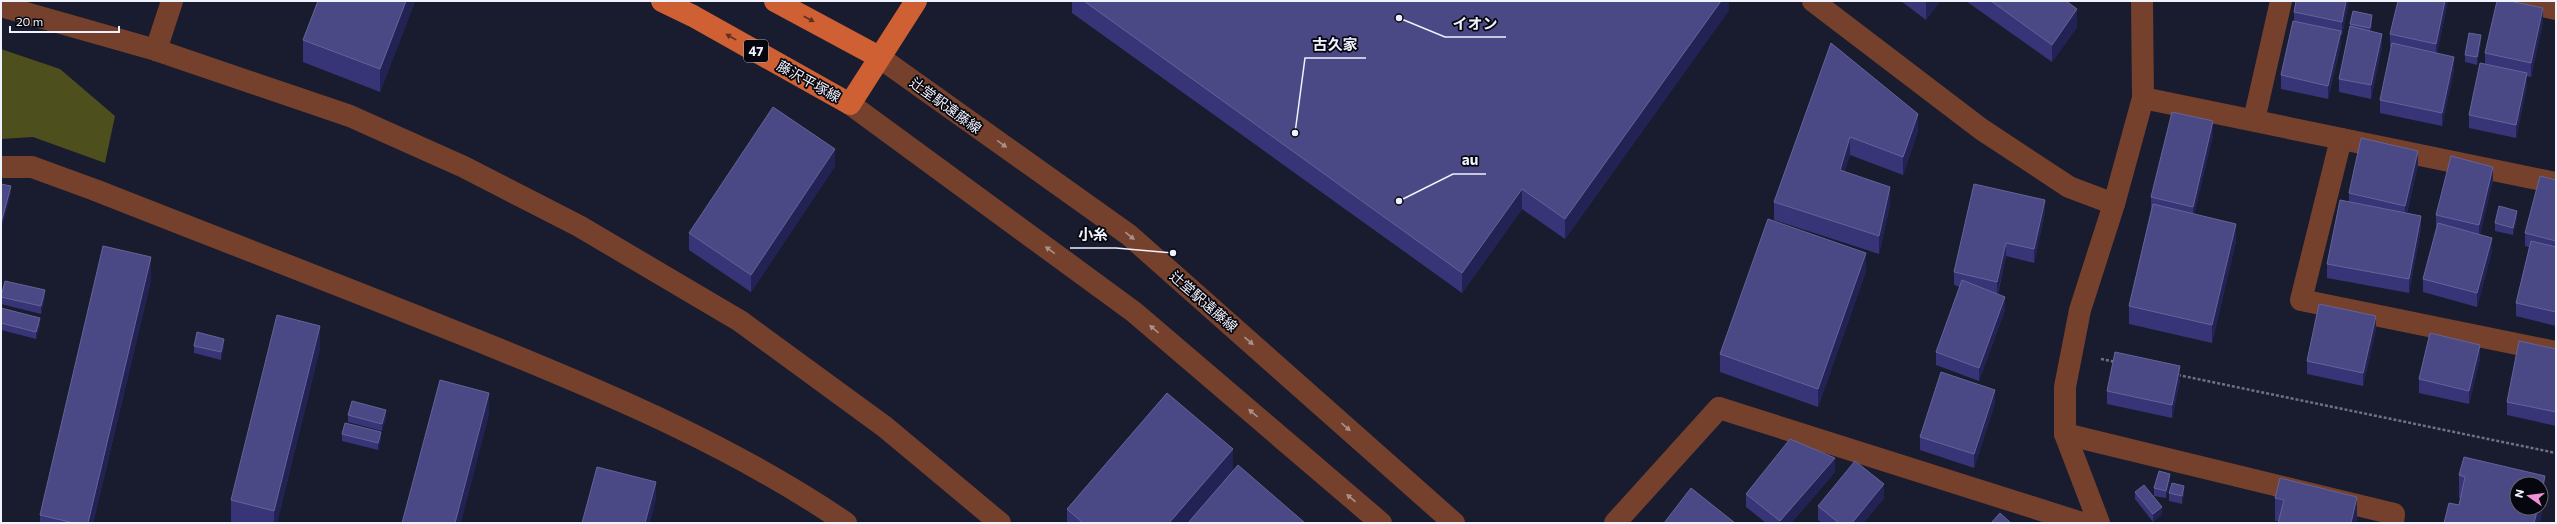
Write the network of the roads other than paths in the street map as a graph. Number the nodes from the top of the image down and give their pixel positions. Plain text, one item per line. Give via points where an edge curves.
1 (172, 1) edge
2 (662, 1) edge
3 (775, 1) edge
4 (916, 1) edge
5 (1813, 1) edge
6 (2142, 1) edge
7 (2281, 1) edge
8 (2519, 1) edge
9 (1, 6) edge
10 (2556, 9) edge
11 (156, 50) junction
12 (879, 56) junction
13 (2143, 98) junction
14 (850, 104) junction
15 (2254, 120) junction
16 (2341, 138) junction
17 (1, 167) edge
18 (2556, 183) edge
19 (2114, 204) junction
20 (2556, 352) edge
21 (2065, 434) junction
22 (846, 523) edge
23 (1000, 523) edge
24 (1381, 523) edge
25 (1454, 523) edge
26 (1615, 523) edge
27 (2082, 523) edge
28 (2099, 523) edge
29 (2392, 523) edge

1 - 11 street
14 -> 2 main road, 藤沢平塚線 / 47
3 -> 12 main road
4 - 12 main road
5 - 19 street via 1981,129 2069,187
6 - 13 street
7 - 15 street
8 - 10 street
9 - 11 street
11 - 23 street via 350,116 464,167 579,226 740,321 885,427
12 - 14 main road
12 -> 25 street, 辻堂駅遠藤線 via 1129,235
13 - 15 street
13 - 19 street
24 -> 14 street via 1134,312
15 - 16 street
16 - 18 street
16 - 20 street via 2301,300
17 - 22 street via 32,167 94,190 597,389 707,441 812,500
19 - 21 street via 2080,310 2065,388
21 - 28 street
21 - 29 street via 2394,514
26 - 27 street via 1719,408

